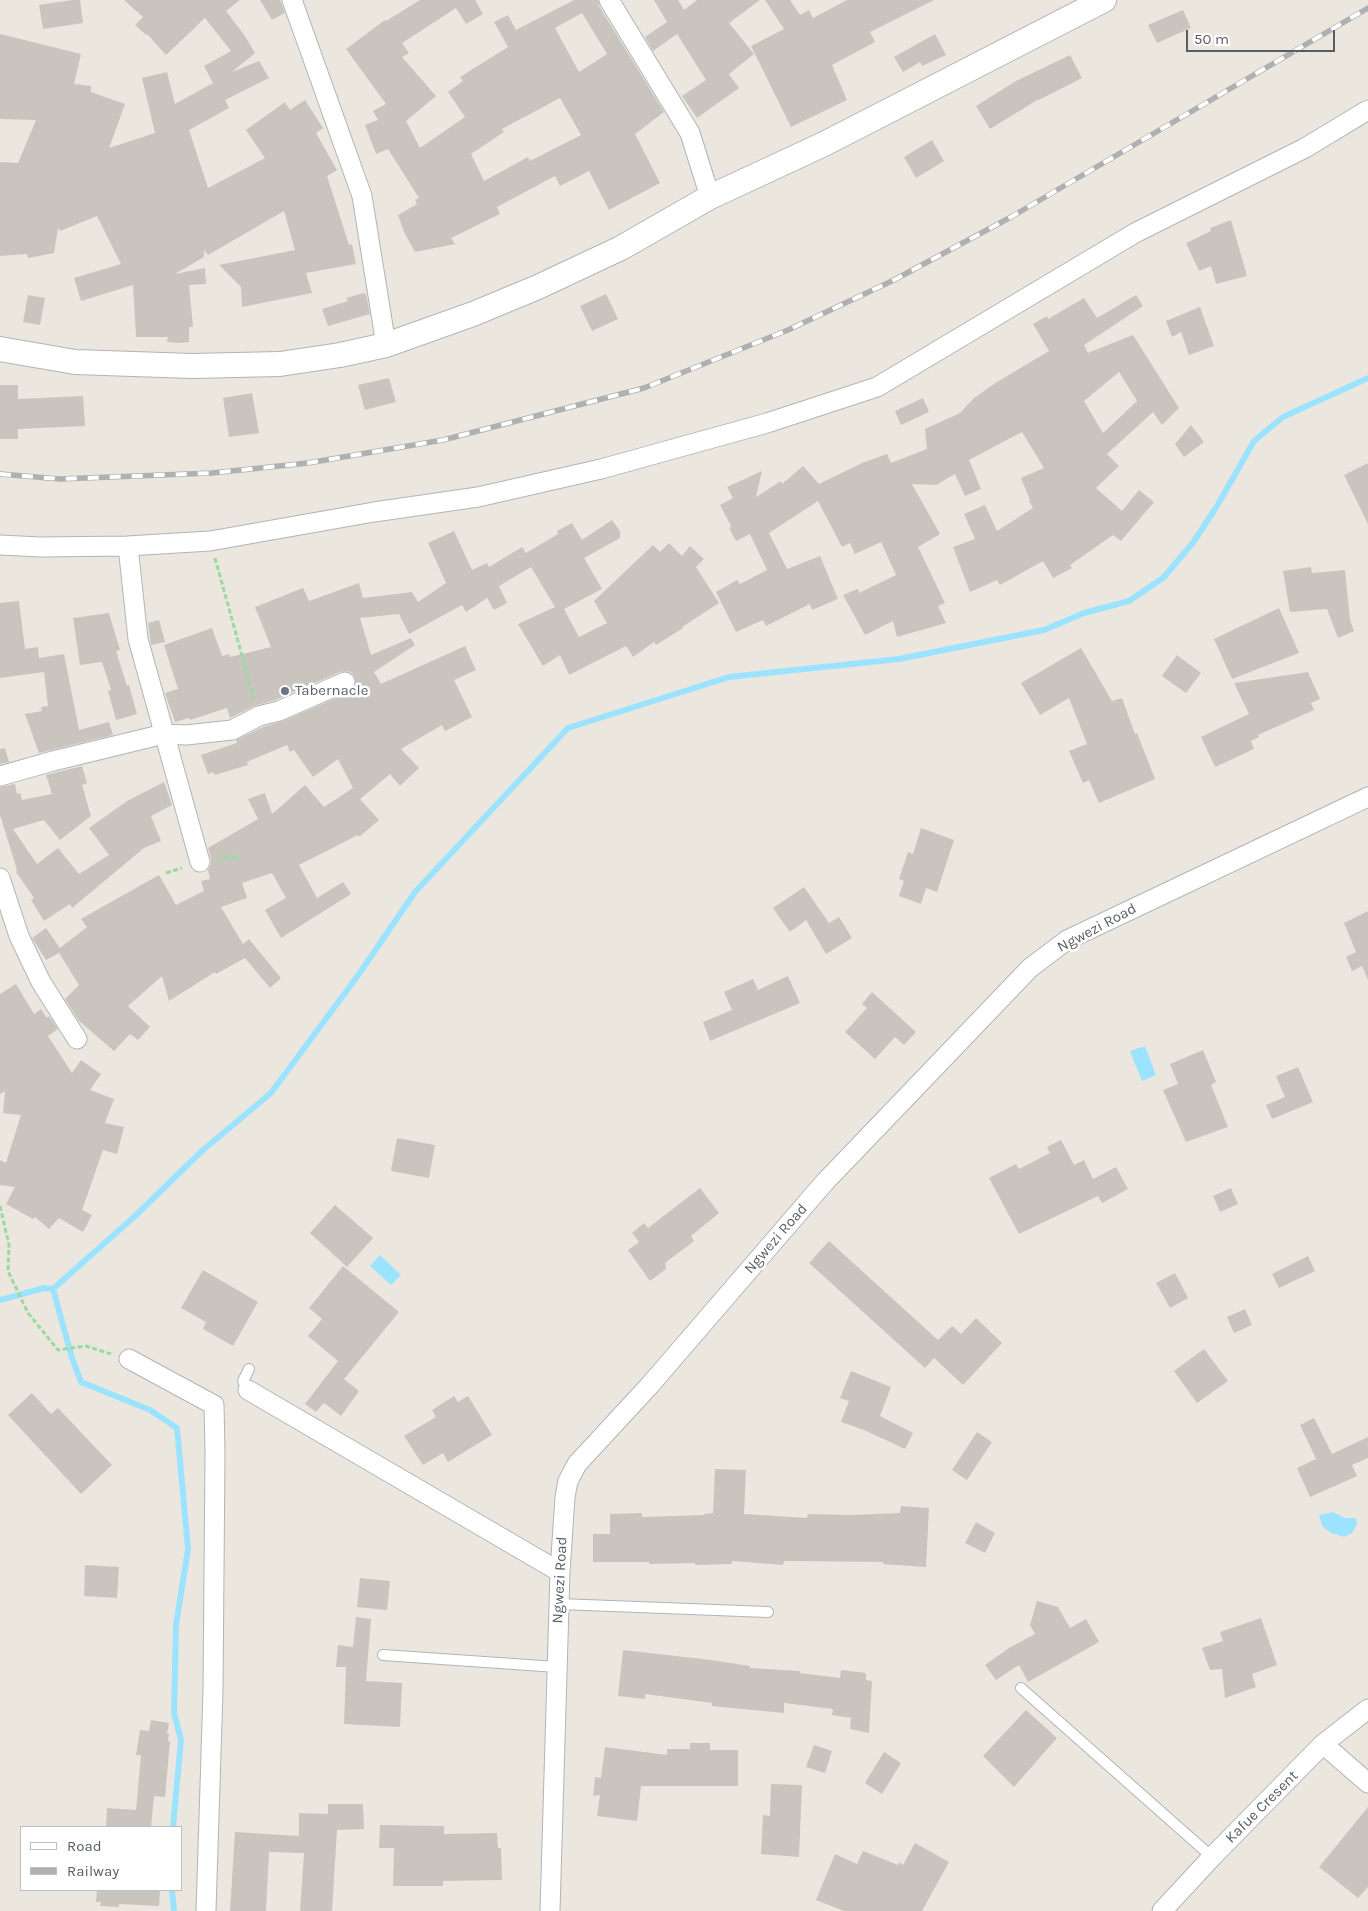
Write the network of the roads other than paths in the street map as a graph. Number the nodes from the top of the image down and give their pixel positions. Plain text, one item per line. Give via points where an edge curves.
1 (292, 0) edge
2 (609, 0) edge
3 (1104, 0) edge
4 (1368, 110) edge
5 (710, 197) junction
6 (386, 345) junction
7 (0, 349) edge
8 (0, 545) edge
9 (128, 546) junction
10 (345, 682) dead end
11 (164, 734) junction
12 (0, 776) edge
13 (1368, 797) edge
14 (200, 862) dead end
15 (0, 878) edge
16 (77, 1039) dead end
17 (129, 1359) road end
18 (249, 1369) dead end
19 (248, 1390) joint
20 (560, 1572) junction
21 (559, 1604) junction
22 (768, 1612) dead end
23 (383, 1655) dead end
24 (557, 1667) junction
25 (1021, 1688) dead end
26 (1368, 1709) edge
27 (1323, 1744) junction
28 (1368, 1783) edge
29 (1212, 1857) junction
30 (206, 1911) edge
31 (550, 1911) edge
32 (1162, 1911) edge

1 - 6 street via 362,196
2 - 5 street via 690,133
3 - 5 street via 824,144
4 - 9 street via 1305,148 1135,232 877,388 601,469 478,497 210,541
5 - 6 street via 621,248 538,287
6 - 7 street via 340,356 280,364 192,366 76,362
8 - 9 street
9 - 11 street via 138,639
10 - 11 street via 232,730
11 - 12 street
11 - 14 street
13 - 20 street, Ngwezi Road via 1067,940 1030,968 824,1183 650,1385 577,1464 568,1481 565,1497
15 - 16 street via 19,936 41,982
17 - 30 street via 214,1405 213,1691
18 - 19 lane via 243,1381
19 - 20 street
20 - 21 street, Ngwezi Road
21 - 22 lane
21 - 24 street, Ngwezi Road
23 - 24 lane
24 - 31 street, Ngwezi Road
25 - 29 lane
26 - 27 street, Kafue Cresent
27 - 28 street
27 - 29 street, Kafue Cresent
29 - 32 street, Kafue Cresent

